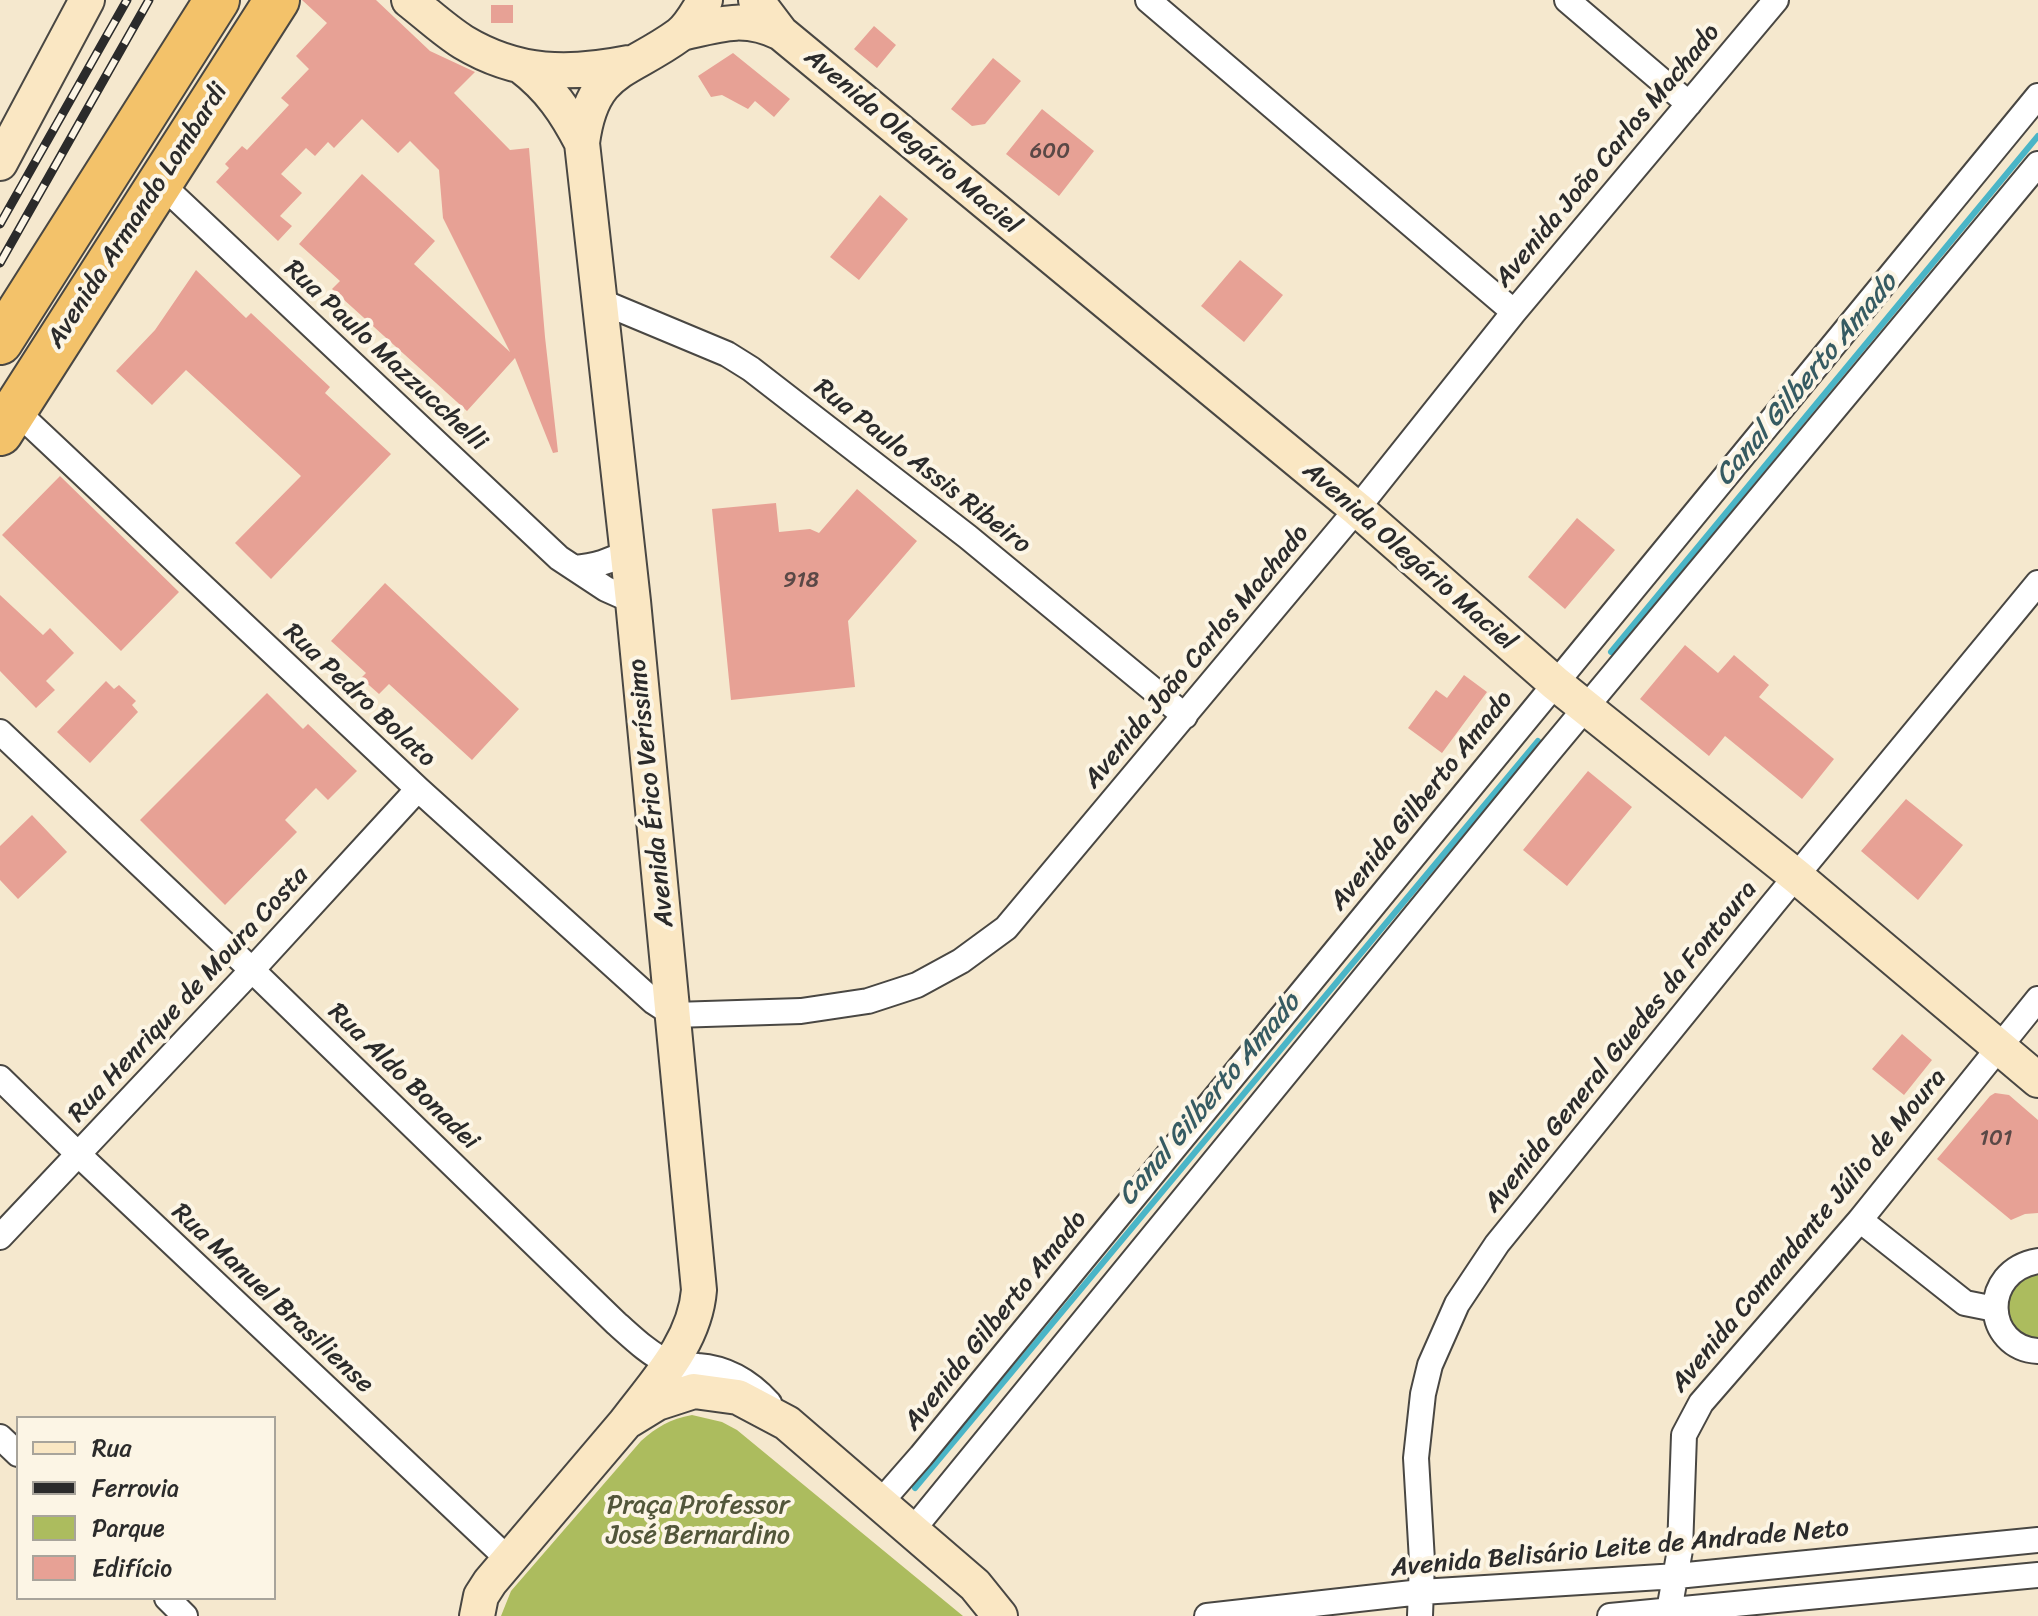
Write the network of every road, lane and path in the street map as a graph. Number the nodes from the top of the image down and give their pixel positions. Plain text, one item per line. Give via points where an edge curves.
1 (87, 0) edge
2 (217, 0) edge
3 (277, 0) edge
4 (409, 0) edge
5 (705, 0) edge
6 (756, 0) edge
7 (1148, 0) edge
8 (1567, 0) edge
9 (1776, 0) edge
10 (682, 33) junction
11 (781, 33) junction
12 (630, 63) junction
13 (521, 66) junction
14 (2038, 96) edge
15 (1689, 104) junction
16 (582, 143) junction
17 (0, 163) edge
18 (2038, 164) edge
19 (159, 182) junction
20 (600, 301) junction
21 (1514, 312) junction
22 (0, 342) edge
23 (7, 421) edge
24 (1357, 509) junction
25 (628, 551) junction
26 (574, 568) junction
27 (2038, 583) edge
28 (633, 601) junction
29 (1555, 683) junction
30 (1586, 709) junction
31 (1185, 716) junction
32 (0, 732) edge
33 (418, 789) junction
34 (1796, 876) junction
35 (252, 970) junction
36 (2038, 999) edge
37 (674, 1015) junction
38 (1998, 1047) junction
39 (0, 1078) edge
40 (2038, 1080) edge
41 (79, 1155) junction
42 (1860, 1220) junction
43 (0, 1237) edge
44 (2038, 1261) edge
45 (1995, 1309) junction
46 (2038, 1351) edge
47 (670, 1364) junction
48 (626, 1422) junction
49 (787, 1423) junction
50 (0, 1437) edge
51 (16, 1452) edge
52 (879, 1504) junction
53 (911, 1532) junction
54 (2038, 1540) edge
55 (508, 1559) junction
56 (2038, 1575) edge
57 (1677, 1576) junction
58 (169, 1600) edge
59 (1421, 1604) edge
60 (473, 1609) edge
61 (1668, 1614) edge
62 (185, 1616) edge
63 (1000, 1616) edge
64 (1207, 1616) edge
65 (1610, 1616) edge

1 - 17 main road
2 - 22 highway, Avenida Armando Lombardi
3 - 19 highway, Avenida Armando Lombardi
4 - 13 main road via 482,53
5 - 10 main road
6 - 11 main road, Avenida Olegário Maciel
7 - 21 street
8 - 15 street
9 - 15 street, Avenida João Carlos Machado
10 - 11 main road, Avenida Olegário Maciel via 738,22
10 - 12 main road
11 - 24 main road, Avenida Olegário Maciel
12 - 13 main road via 574,72
12 - 16 main road via 611,76 591,103
13 - 16 main road via 558,100
14 - 29 street, Avenida Gilberto Amado
15 - 21 street, Avenida João Carlos Machado
16 - 20 main road, Avenida Érico Veríssimo
18 - 30 street
19 - 23 highway, Avenida Armando Lombardi
19 - 26 street, Rua Paulo Mazzucchelli
20 - 25 main road, Avenida Érico Veríssimo
20 - 31 street, Rua Paulo Assis Ribeiro via 751,369 968,537
21 - 24 street, Avenida João Carlos Machado
23 - 33 street, Rua Pedro Bolato
24 - 29 main road, Avenida Olegário Maciel
24 - 31 street, Avenida João Carlos Machado
25 - 26 street via 595,566
25 - 28 main road, Avenida Érico Veríssimo
26 - 28 street, Rua Paulo Mazzucchelli
27 - 34 street, Avenida General Guedes da Fontoura
28 - 37 main road, Avenida Érico Veríssimo
29 - 30 main road, Avenida Olegário Maciel
29 - 52 street, Avenida Gilberto Amado
30 - 34 main road, Avenida Olegário Maciel
30 - 53 street
31 - 37 street, Avenida João Carlos Machado via 1006,928 961,961 917,985 868,1001 801,1011
32 - 35 street, Rua Aldo Bonadei
33 - 35 street, Rua Henrique de Moura Costa
33 - 37 street, Rua Pedro Bolato
34 - 38 main road, Avenida Olegário Maciel
34 - 59 street, Avenida General Guedes da Fontoura via 1497,1244 1457,1304 1430,1365 1419,1424
35 - 41 street, Rua Henrique de Moura Costa
35 - 47 street, Rua Aldo Bonadei via 616,1323
36 - 38 street, Avenida Comandante Júlio de Moura
37 - 47 main road, Avenida Érico Veríssimo via 699,1290 692,1326
38 - 40 main road, Avenida Olegário Maciel
38 - 42 street, Avenida Comandante Júlio de Moura
39 - 41 street, Rua Manuel Brasiliense
41 - 43 street, Rua Henrique de Moura Costa
41 - 55 street, Rua Manuel Brasiliense
42 - 45 street via 1965,1303
42 - 57 street, Avenida Comandante Júlio de Moura via 1691,1418 1684,1435
44 - 45 street via 2008,1274
45 - 46 street via 2012,1342
47 - 48 main road, Avenida Érico Veríssimo
47 - 49 street via 731,1373 751,1385
48 - 49 main road via 657,1403 694,1391 738,1397
48 - 55 main road
49 - 52 main road
50 - 51 street
52 - 53 main road
53 - 63 main road via 975,1585
54 - 57 street, Avenida Belisário Leite de Andrade Neto
55 - 60 main road
56 - 61 street
57 - 59 street, Avenida Belisário Leite de Andrade Neto
57 - 61 street, Avenida Comandante Júlio de Moura
58 - 62 street
59 - 64 street, Avenida Belisário Leite de Andrade Neto
61 - 65 street

